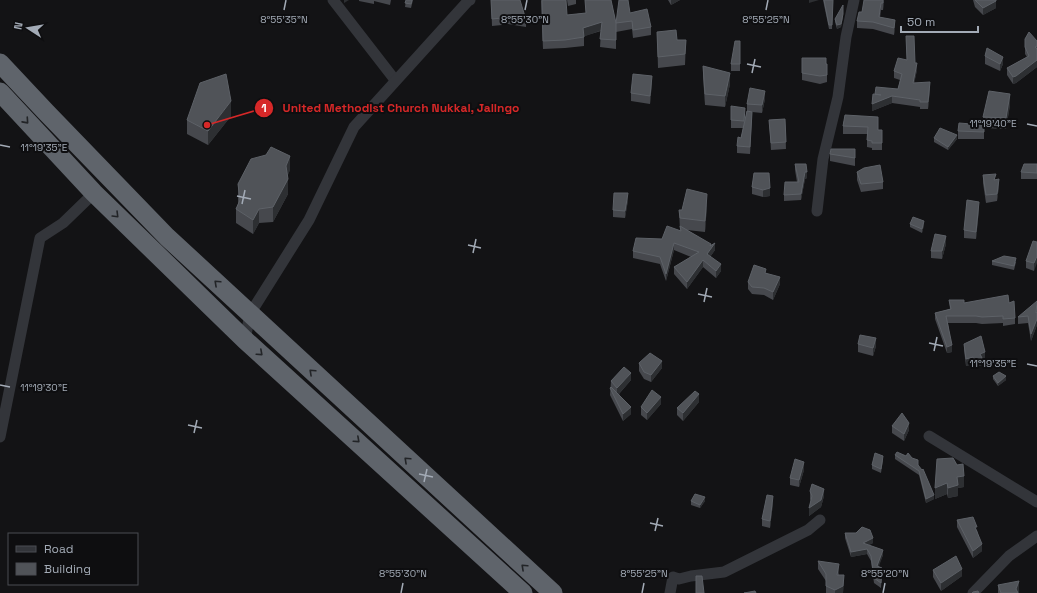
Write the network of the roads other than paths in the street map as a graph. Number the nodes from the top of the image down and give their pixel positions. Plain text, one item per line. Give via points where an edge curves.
1 (333, 0) edge
2 (468, 0) edge
3 (854, 0) edge
4 (0, 63) edge
5 (395, 80) junction
6 (0, 92) edge
7 (94, 193) junction
8 (816, 211) dead end
9 (250, 314) junction
10 (245, 340) junction
11 (929, 436) dead end
12 (0, 437) edge
13 (1037, 502) edge
14 (820, 520) dead end
15 (1037, 536) edge
16 (523, 593) edge
17 (553, 593) edge
18 (670, 593) edge
19 (973, 593) edge

1 - 5 street
2 - 5 street
3 - 8 street via 838,96 823,159
9 -> 4 highway via 167,237
5 - 9 street via 354,127 309,220
6 -> 7 highway
7 -> 10 highway
7 - 12 street via 63,223 40,238
9 - 10 street
17 -> 9 highway
10 -> 16 highway
11 - 13 street
14 - 18 street via 808,530 724,572 679,579 673,576
15 - 19 street via 1009,556

